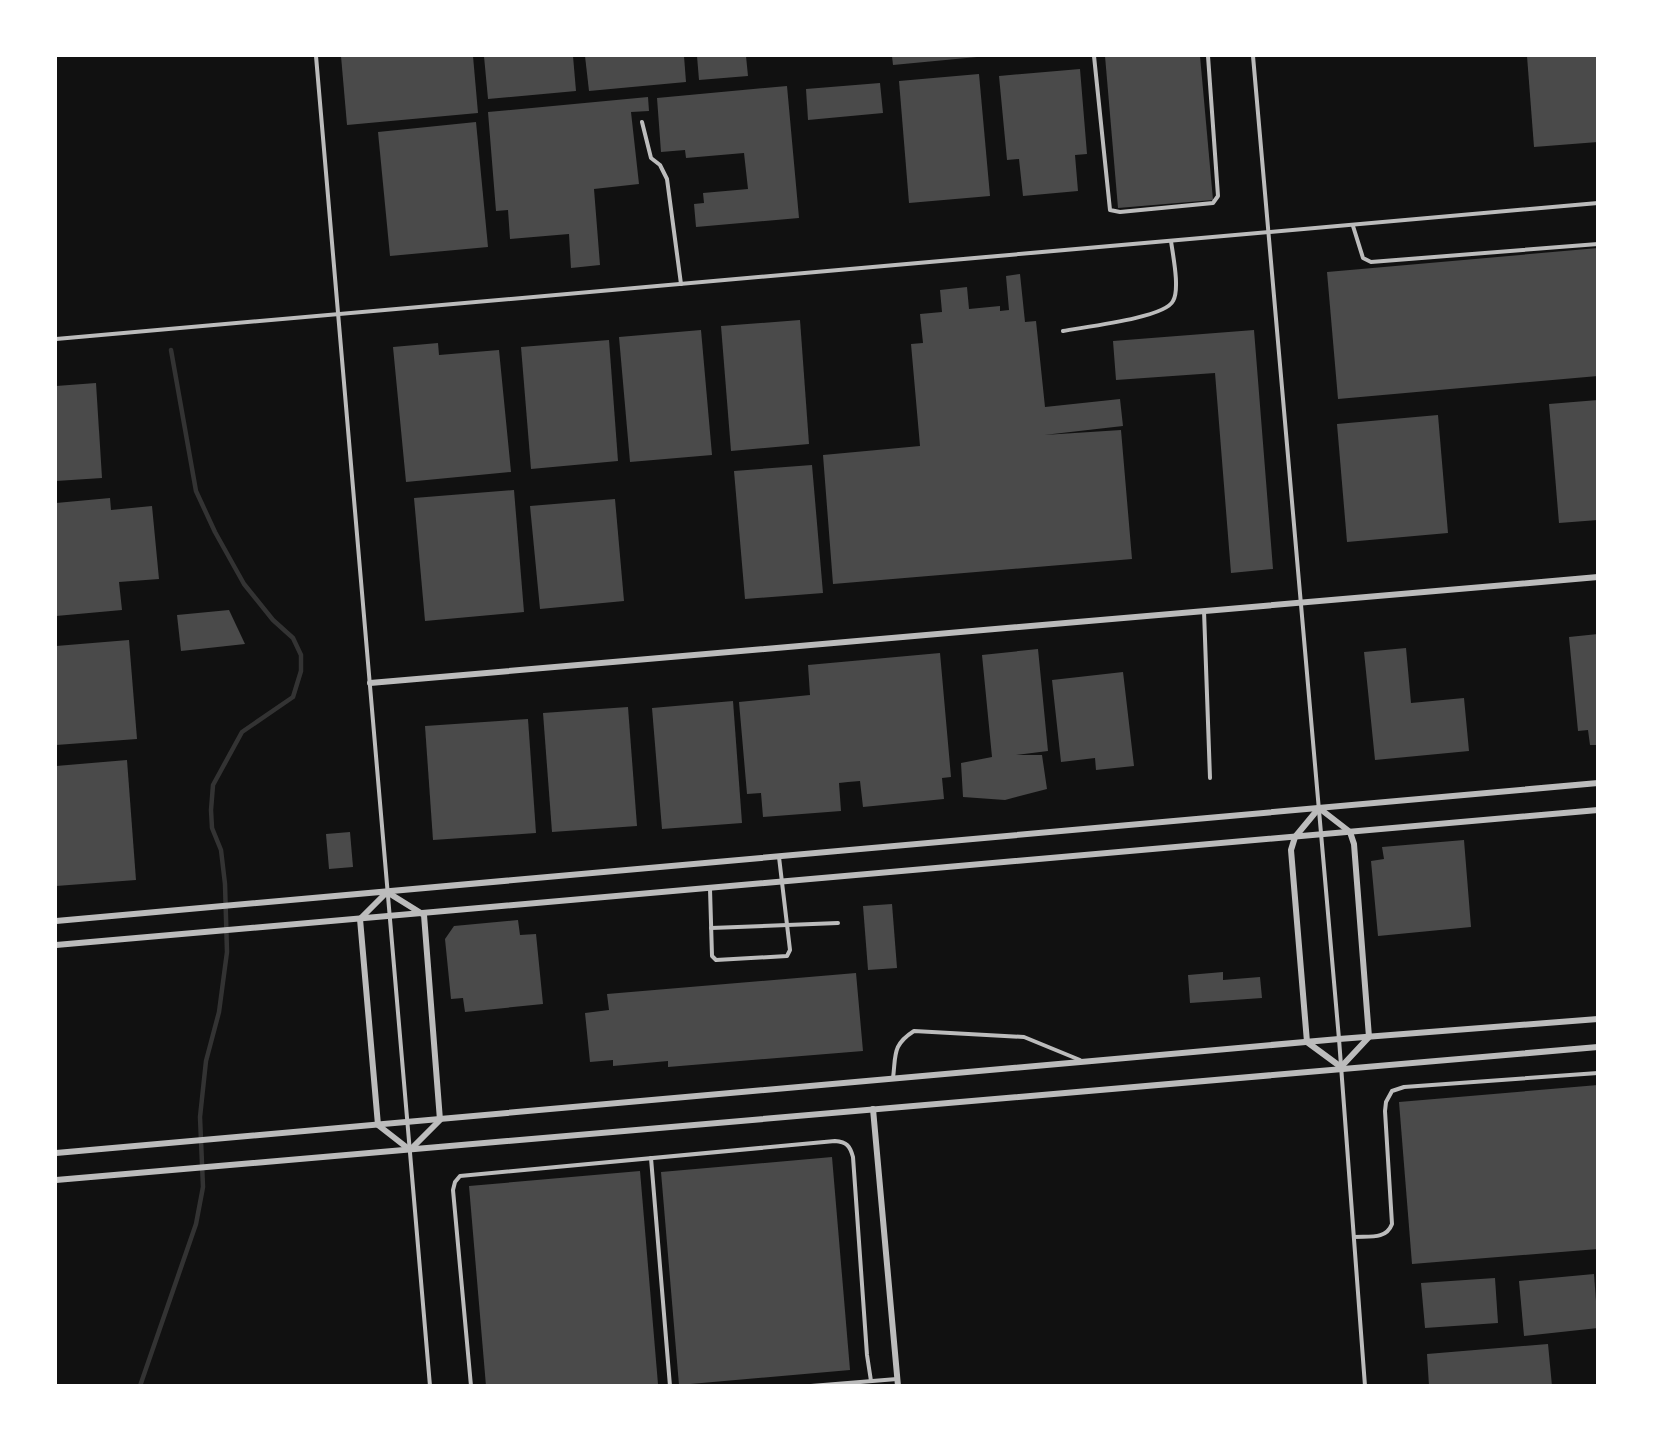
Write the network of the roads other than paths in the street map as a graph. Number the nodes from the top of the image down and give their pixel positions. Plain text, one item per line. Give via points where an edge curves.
1 (316, 56) edge
2 (1094, 56) edge
3 (1208, 56) edge
4 (1253, 56) edge
5 (642, 122) dead end
6 (1598, 203) edge
7 (1353, 225) junction
8 (1268, 233) junction
9 (1171, 242) junction
10 (1598, 244) edge
11 (681, 284) junction
12 (338, 314) junction
13 (1063, 331) dead end
14 (56, 339) edge
15 (1598, 577) edge
16 (1300, 602) junction
17 (1204, 611) junction
18 (370, 683) junction
19 (1210, 778) dead end
20 (1598, 783) edge
21 (1319, 808) junction
22 (1598, 810) edge
23 (1350, 832) junction
24 (1321, 834) junction
25 (1295, 837) junction
26 (779, 857) junction
27 (782, 883) junction
28 (710, 889) junction
29 (387, 892) junction
30 (424, 915) junction
31 (389, 918) junction
32 (360, 919) junction
33 (56, 921) edge
34 (838, 923) dead end
35 (787, 924) junction
36 (711, 928) junction
37 (56, 945) edge
38 (1598, 1018) edge
39 (1369, 1037) junction
40 (1339, 1039) junction
41 (1307, 1042) junction
42 (1598, 1047) edge
43 (1083, 1062) junction
44 (1341, 1067) junction
45 (1598, 1072) edge
46 (893, 1079) junction
47 (873, 1109) junction
48 (440, 1120) junction
49 (408, 1122) junction
50 (378, 1125) junction
51 (410, 1150) junction
52 (56, 1153) edge
53 (651, 1158) junction
54 (56, 1180) edge
55 (1354, 1237) junction
56 (871, 1381) junction
57 (898, 1382) edge
58 (430, 1386) edge
59 (471, 1386) edge
60 (670, 1386) edge
61 (811, 1386) edge
62 (1365, 1386) edge

1 - 12 lane
2 - 3 lane via 1110,210 1120,212 1213,203 1218,196
4 - 8 lane
5 - 11 lane via 651,158 667,179
6 - 7 lane
7 - 8 lane
7 - 10 lane via 1363,258 1371,262
8 - 9 lane
8 - 16 lane
9 - 11 lane
9 - 13 lane via 1176,289 1167,308 1151,315
11 - 12 lane
12 - 14 lane
12 - 18 lane
15 - 16 street
16 - 17 street
16 - 21 lane
17 - 18 street
17 - 19 lane
18 - 29 lane
20 - 21 street
21 - 23 street
21 - 24 lane
21 - 25 street
21 - 26 street
22 - 23 street
23 - 24 street
23 - 39 street
24 - 25 street
24 - 40 lane
25 - 27 street
25 - 41 street via 1291,850
26 - 27 lane
26 - 29 street
27 - 28 street
27 - 35 lane
28 - 30 street
28 - 36 lane
29 - 30 street
29 - 31 lane
29 - 32 street
29 - 33 street
30 - 31 street
30 - 48 street
31 - 32 street
31 - 49 lane
32 - 37 street
32 - 50 street
34 - 35 lane
35 - 36 lane
35 - 36 lane via 787,956 716,960 712,956
38 - 39 street
39 - 40 street
39 - 44 street
40 - 41 street
40 - 44 lane
41 - 43 street
41 - 44 street
42 - 44 street
43 - 46 street
43 - 46 lane via 1024,1037 914,1031 902,1038 897,1047
44 - 47 street
44 - 55 lane
45 - 55 lane via 1392,1091 1385,1111 1392,1224 1383,1236
46 - 48 street
47 - 51 street
47 - 57 street
48 - 49 street
48 - 51 street
49 - 50 street
49 - 51 lane
50 - 51 street
50 - 52 street
51 - 54 street
51 - 58 lane
53 - 56 lane via 835,1141 851,1148
53 - 59 lane via 460,1176 454,1182
53 - 60 lane
55 - 62 lane
56 - 57 lane
56 - 61 lane

